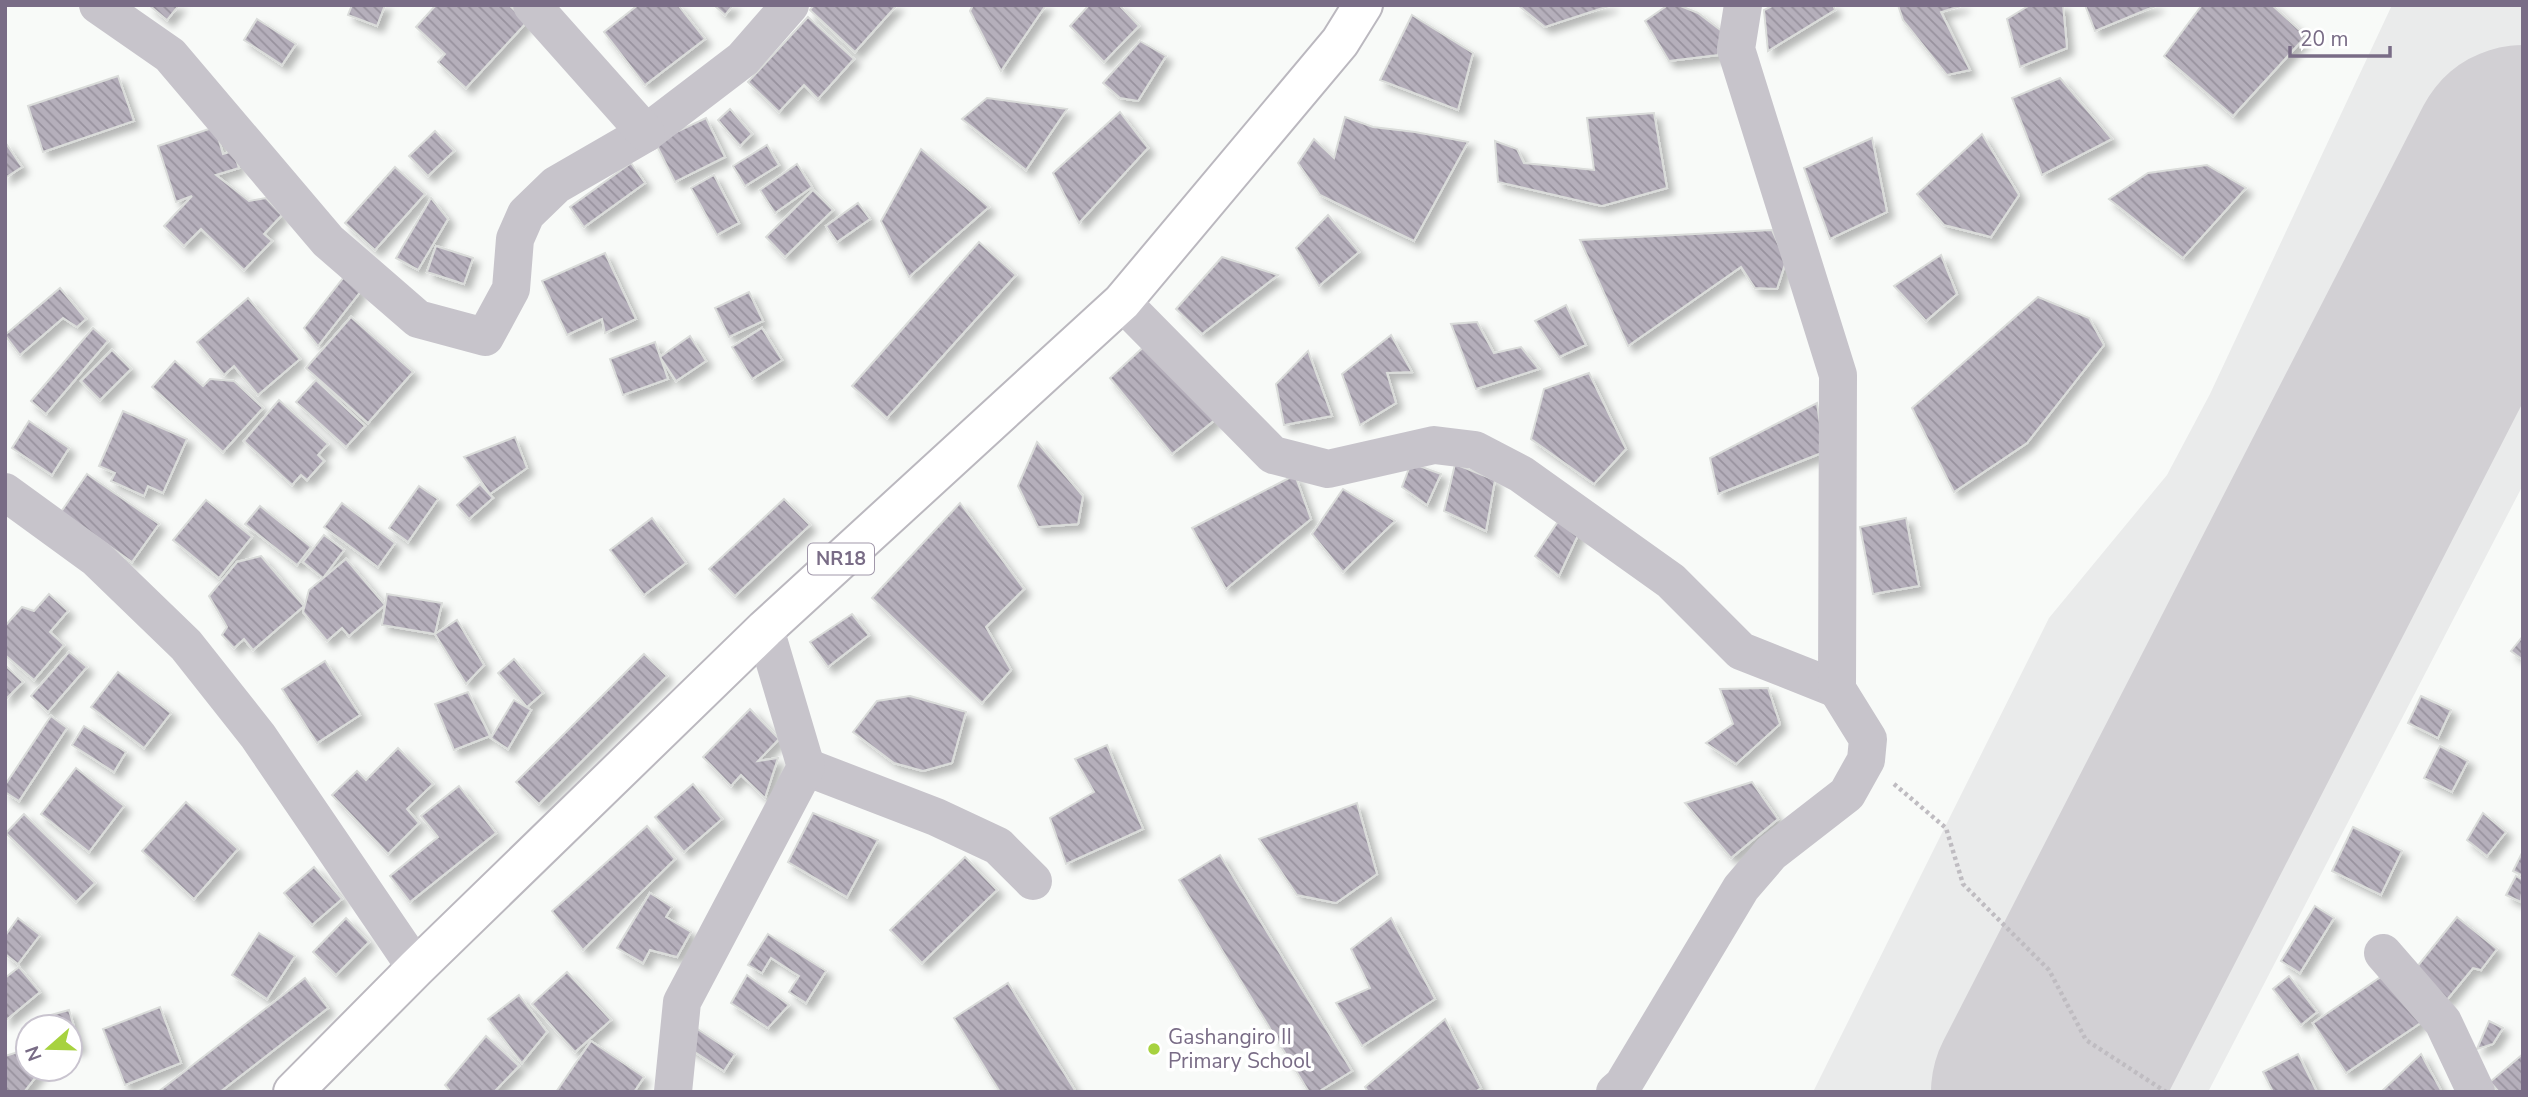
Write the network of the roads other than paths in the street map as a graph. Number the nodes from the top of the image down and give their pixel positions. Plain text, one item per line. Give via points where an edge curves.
1 (98, 5) edge
2 (532, 5) edge
3 (790, 5) edge
4 (1363, 5) edge
5 (1743, 5) edge
6 (646, 133) junction
7 (1122, 302) junction
8 (5, 492) edge
9 (765, 629) junction
10 (1837, 689) junction
11 (806, 768) junction
12 (1033, 881) dead end
13 (2383, 953) dead end
14 (416, 968) junction
15 (293, 1092) edge
16 (673, 1092) edge
17 (1615, 1092) edge
18 (2476, 1092) edge

1 - 6 street via 170,55 328,241 418,319 485,337 511,289 515,239 526,214 556,185
2 - 6 street
3 - 6 street via 743,59
4 - 7 main road, NR18 via 1340,42
5 - 10 street via 1736,49 1838,376
7 - 9 main road, NR18
7 - 10 street via 1273,454 1328,470 1434,445 1475,450 1521,474 1671,581 1741,651
8 - 14 street via 97,559 186,645 258,736
9 - 11 street
9 - 14 main road, NR18
10 - 17 street via 1868,739 1866,760 1847,794 1771,853 1741,888
11 - 12 street via 936,817 998,846
11 - 16 street via 682,1002
13 - 18 street via 2443,1022
14 - 15 main road, NR18

